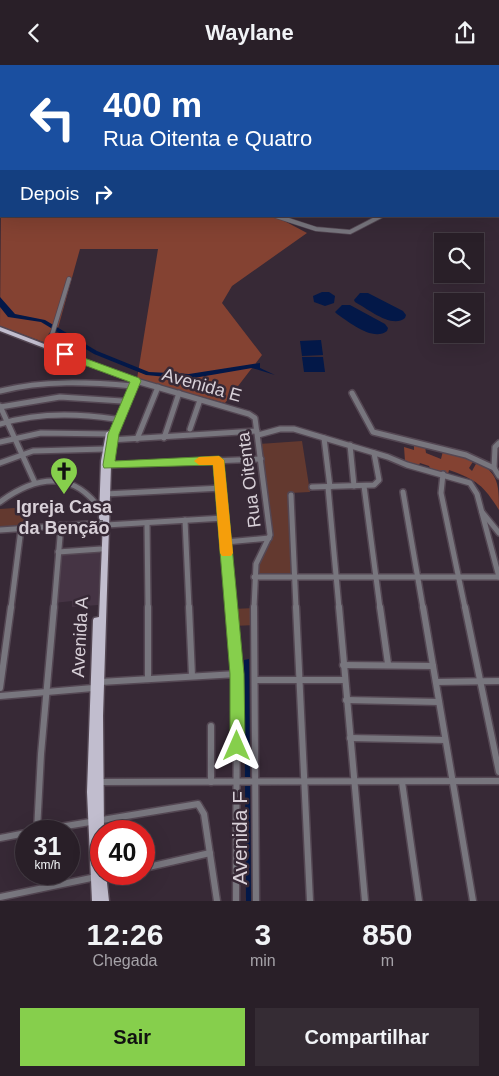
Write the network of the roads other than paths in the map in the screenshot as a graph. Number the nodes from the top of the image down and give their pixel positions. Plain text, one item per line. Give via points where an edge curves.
1 (279, 217) edge
2 (379, 217) edge
3 (69, 279) dead end
4 (0, 329) edge
5 (48, 348) junction
6 (132, 383) junction
7 (158, 387) junction
8 (0, 391) edge
9 (179, 393) junction
10 (352, 393) dead end
11 (200, 400) junction
12 (122, 401) junction
13 (0, 406) edge
14 (255, 418) joint
15 (115, 419) junction
16 (7, 421) junction
17 (0, 424) edge
18 (190, 429) dead end
19 (258, 433) junction
20 (14, 437) junction
21 (110, 437) junction
22 (164, 438) junction
23 (324, 438) junction
24 (137, 439) junction
25 (0, 442) edge
26 (350, 445) junction
27 (497, 445) edge
28 (105, 449) junction
29 (374, 453) junction
30 (22, 454) junction
31 (260, 459) junction
32 (219, 460) junction
33 (0, 463) edge
34 (108, 465) junction
35 (494, 468) junction
36 (443, 474) junction
37 (499, 476) edge
38 (35, 483) junction
39 (354, 486) junction
40 (312, 487) dead end
41 (329, 487) junction
42 (364, 487) junction
43 (222, 488) junction
44 (403, 492) dead end
45 (105, 494) junction
46 (291, 495) dead end
47 (0, 502) edge
48 (482, 511) junction
49 (102, 512) junction
50 (224, 518) junction
51 (185, 520) junction
52 (147, 523) junction
53 (104, 524) junction
54 (61, 525) junction
55 (21, 529) junction
56 (0, 530) edge
57 (499, 533) edge
58 (268, 538) junction
59 (226, 542) junction
60 (101, 549) junction
61 (58, 552) junction
62 (418, 576) junction
63 (459, 576) junction
64 (254, 577) junction
65 (295, 577) junction
66 (337, 577) junction
67 (377, 577) junction
68 (499, 577) edge
69 (343, 665) junction
70 (388, 665) junction
71 (433, 666) junction
72 (237, 674) junction
73 (192, 675) junction
74 (148, 679) junction
75 (256, 680) junction
76 (344, 680) junction
77 (300, 681) junction
78 (436, 681) junction
79 (480, 681) junction
80 (499, 681) edge
81 (96, 685) junction
82 (0, 688) edge
83 (46, 692) junction
84 (0, 696) edge
85 (346, 700) junction
86 (439, 702) junction
87 (211, 726) dead end
88 (350, 738) junction
89 (445, 740) junction
90 (499, 772) edge
91 (354, 781) junction
92 (499, 781) edge
93 (210, 782) junction
94 (239, 782) junction
95 (256, 782) junction
96 (304, 782) junction
97 (402, 782) junction
98 (453, 782) junction
99 (95, 783) junction
100 (37, 820) edge
101 (95, 820) joint
102 (15, 835) edge
103 (0, 838) edge
104 (210, 853) junction
105 (155, 866) edge
106 (90, 878) edge
107 (99, 885) edge
108 (101, 885) edge
109 (0, 897) edge
110 (97, 901) edge
111 (104, 901) edge
112 (217, 901) edge
113 (236, 901) edge
114 (256, 901) edge
115 (310, 901) edge
116 (365, 901) edge
117 (419, 901) edge
118 (473, 901) edge

1 - 2 street via 316,229 350,232
3 - 5 street
4 - 5 main road, Avenida E
5 - 6 main road, Avenida E
6 - 7 street, Avenida E
6 - 8 street via 57,381
6 - 12 main road, Avenida A
6 - 21 main road, Avenida A
7 - 9 street, Avenida E
7 - 24 street
9 - 11 street, Avenida E
9 - 22 street
10 - 35 street via 372,432 466,455
11 - 14 street, Avenida E
11 - 18 street
12 - 13 street via 60,397
12 - 15 main road, Avenida A
13 - 16 street
14 - 19 street, Rua Oitenta
15 - 16 street via 63,413
15 - 21 main road, Avenida A
16 - 17 street
16 - 20 street
19 - 22 street
19 - 23 street via 284,428
19 - 31 street, Rua Oitenta
20 - 21 street via 60,431
20 - 25 street
20 - 30 street
21 - 24 street
21 - 28 main road, Avenida A
21 - 34 main road, Avenida A
22 - 24 street
23 - 26 street
23 - 41 street
26 - 29 street
26 - 39 street
27 - 35 street
28 - 30 street via 48,449
28 - 45 main road, Avenida A
29 - 36 street via 398,463
29 - 42 street via 379,480
30 - 33 street
30 - 38 street
31 - 32 street
31 - 58 street, Rua Oitenta
32 - 34 street
32 - 43 street
34 - 45 main road, Avenida A
35 - 37 street
36 - 48 street via 470,483
36 - 63 street via 442,493
38 - 47 street via 13,492
38 - 49 street via 53,481 78,487 91,495
39 - 41 street
39 - 42 street
40 - 41 street
41 - 66 street
42 - 67 street
43 - 45 street
43 - 50 street
44 - 62 street
45 - 49 main road, Avenida A
45 - 53 main road, Avenida A
46 - 65 street
48 - 57 street
48 - 68 street
49 - 53 main road, Avenida A
50 - 51 street
50 - 59 street
51 - 52 street
51 - 73 street
52 - 53 street
52 - 74 street
53 - 54 street
53 - 60 main road, Avenida A
53 - 81 main road, Avenida A
54 - 55 street
54 - 61 street
55 - 56 street
55 - 82 street
58 - 59 street
58 - 64 street, Avenida F via 256,564
59 - 72 street
60 - 61 street
60 - 81 main road, Avenida A
61 - 83 street
62 - 63 street
62 - 67 street
62 - 71 street
63 - 68 street
63 - 79 street
64 - 65 street
64 - 75 street, Avenida F
65 - 66 street
65 - 77 street
66 - 67 street
66 - 69 street
67 - 70 street
69 - 70 street
69 - 76 street
70 - 71 street
71 - 78 street
72 - 73 street
72 - 94 street
73 - 74 street
74 - 81 street
75 - 77 street
75 - 95 street, Avenida F
76 - 77 street
76 - 85 street
77 - 96 street
78 - 79 street
78 - 86 street
79 - 80 street
79 - 90 street
81 - 83 street
81 - 99 main road, Avenida A
83 - 84 street
83 - 100 street
85 - 86 street
85 - 88 street
86 - 89 street
87 - 93 street
88 - 89 street
88 - 91 street
89 - 98 street
91 - 96 street
91 - 97 street
91 - 116 street
92 - 98 street
93 - 94 street
93 - 99 street
94 - 95 street
94 - 113 street
95 - 96 street
95 - 114 street, Avenida F
96 - 115 street
97 - 98 street
97 - 117 street
98 - 118 street
99 - 101 main road, Avenida A
101 - 104 street via 198,805 202,808
102 - 103 street
104 - 105 street
104 - 112 street
106 - 109 street
107 - 110 main road, Avenida A
108 - 111 main road, Avenida A

